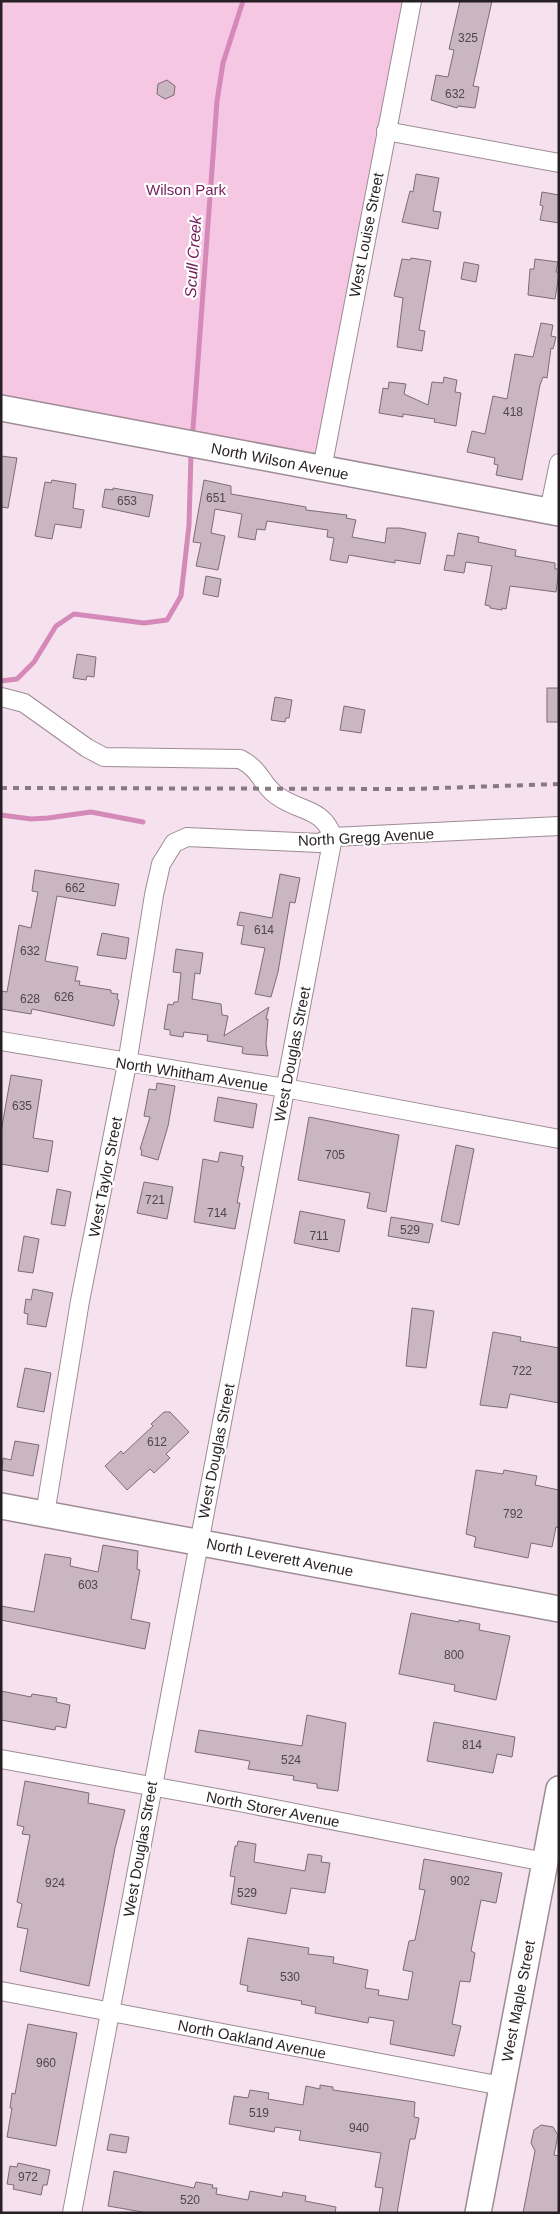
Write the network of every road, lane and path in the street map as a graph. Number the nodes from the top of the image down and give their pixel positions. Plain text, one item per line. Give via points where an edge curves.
1 (412, 1) edge
2 (386, 131) junction
3 (559, 163) edge
4 (1, 408) edge
5 (559, 463) edge
6 (322, 468) junction
7 (554, 512) edge
8 (1, 697) edge
9 (559, 826) edge
10 (333, 837) junction
11 (174, 843) joint
12 (1, 1041) edge
13 (127, 1064) junction
14 (285, 1088) junction
15 (559, 1139) edge
16 (1, 1506) edge
17 (45, 1514) junction
18 (197, 1541) junction
19 (559, 1609) edge
20 (1, 1759) edge
21 (151, 1786) junction
22 (559, 1789) edge
23 (555, 1831) edge
24 (545, 1862) junction
25 (1, 1991) edge
26 (110, 2012) junction
27 (502, 2086) junction
28 (72, 2213) edge
29 (478, 2213) edge

1 - 2 street, West Louise Street
2 - 3 street
2 - 6 street, West Louise Street
4 - 6 street, North Wilson Avenue
5 - 7 street
6 - 7 street, North Wilson Avenue
8 - 10 street via 24,703 104,757 240,759 252,765 278,797 323,818
9 - 10 street, North Gregg Avenue
10 - 11 street, North Gregg Avenue via 319,843 187,837
10 - 14 street, West Douglas Street
11 - 13 street, West Taylor Street via 162,864 154,895
12 - 13 street, North Whitham Avenue
13 - 14 street, North Whitham Avenue
13 - 17 street, West Taylor Street via 80,1302
14 - 15 street, North Whitham Avenue
14 - 18 street, West Douglas Street via 224,1416
16 - 17 street, North Leverett Avenue
17 - 18 street, North Leverett Avenue
18 - 19 street, North Leverett Avenue
18 - 21 street, West Douglas Street
20 - 21 street, North Storer Avenue
21 - 24 street, North Storer Avenue
21 - 26 street, West Douglas Street
22 - 23 street, West Maple Street
23 - 24 street, West Maple Street
24 - 27 street, West Maple Street
25 - 26 street, North Oakland Avenue
26 - 27 street, North Oakland Avenue
26 - 28 street, West Douglas Street
27 - 29 street, West Maple Street

